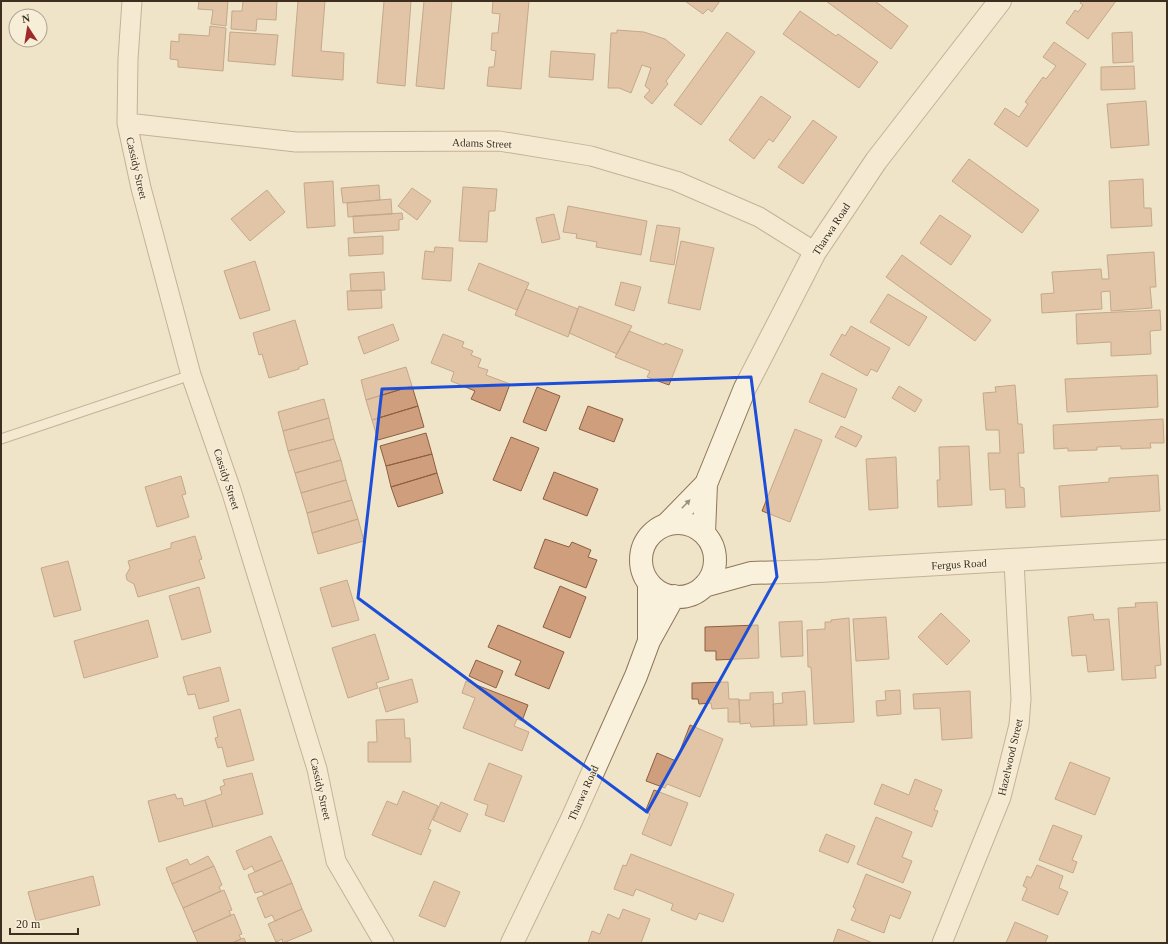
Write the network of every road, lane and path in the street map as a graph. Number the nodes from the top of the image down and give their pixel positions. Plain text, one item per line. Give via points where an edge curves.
1 (132, 1) edge
2 (1000, 1) edge
3 (127, 122) junction
4 (815, 252) junction
5 (191, 375) junction
6 (1, 439) edge
7 (706, 484) junction
8 (666, 525) junction
9 (704, 533) junction
10 (1167, 551) edge
11 (714, 552) junction
12 (1014, 561) junction
13 (751, 573) junction
14 (649, 583) junction
15 (704, 586) junction
16 (674, 596) junction
17 (649, 641) junction
18 (384, 943) edge
19 (512, 943) edge
20 (942, 943) edge

1 - 3 street, Cassidy Street
2 - 4 street, Tharwa Road via 876,161
3 - 4 street, Adams Street via 296,142 499,141 592,156 676,181 759,217
3 - 5 street, Cassidy Street via 141,188
4 - 7 street, Tharwa Road via 746,388
5 - 6 lane
5 - 18 street, Cassidy Street via 231,490 317,769 336,861
8 -> 7 street, Tharwa Road
7 - 9 street, Tharwa Road
8 - 9 street via 686,524
8 - 14 street via 656,530 643,549 641,561
9 - 11 street
10 - 12 street, Fergus Road
11 - 13 street
11 - 15 street via 713,571
12 - 13 street, Fergus Road
12 - 20 street, Hazelwood Street via 1021,699 1019,725 1001,797
13 - 15 street, Fergus Road
14 - 16 street via 665,594
14 - 17 street, Tharwa Road
15 - 16 street via 690,594
16 - 17 street, Tharwa Road
17 - 19 street, Tharwa Road via 571,821

